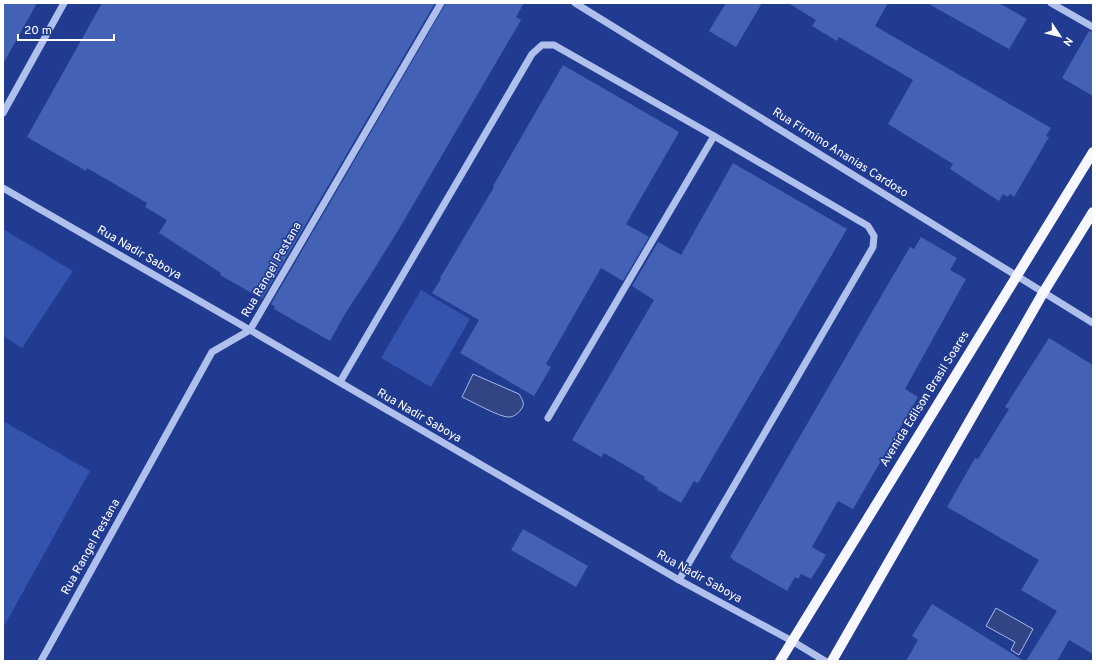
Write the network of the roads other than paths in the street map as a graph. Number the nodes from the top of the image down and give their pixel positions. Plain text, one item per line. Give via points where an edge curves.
1 (64, 3) edge
2 (442, 3) edge
3 (575, 3) edge
4 (1050, 3) edge
5 (1093, 27) edge
6 (3, 113) edge
7 (714, 136) junction
8 (1093, 152) edge
9 (3, 188) edge
10 (1093, 212) edge
11 (1017, 275) junction
12 (1043, 292) junction
13 (1093, 323) edge
14 (250, 330) junction
15 (340, 382) junction
16 (548, 418) dead end
17 (679, 580) junction
18 (792, 641) junction
19 (41, 661) edge
20 (780, 661) edge
21 (824, 661) edge
22 (832, 661) edge

1 - 6 street
2 - 14 street, Rua Rangel Pestana
3 - 11 street, Rua Firmino Ananias Cardoso
4 - 5 street
7 - 15 street via 554,45 542,45 532,54
7 - 16 street
7 - 17 street via 868,226 874,236 873,247
8 - 11 main road, Avenida Edilson Brasil Soares
9 - 14 street, Rua Nadir Saboya
10 - 12 main road
11 - 12 street, Rua Firmino Ananias Cardoso
11 - 18 main road, Avenida Edilson Brasil Soares
12 - 13 street, Rua Firmino Ananias Cardoso
12 - 22 main road
14 - 15 street, Rua Nadir Saboya
14 - 19 street, Rua Rangel Pestana via 212,352
15 - 17 street, Rua Nadir Saboya
17 - 18 street, Rua Nadir Saboya
18 - 20 main road, Avenida Edilson Brasil Soares
18 - 21 street, Rua Nadir Saboya

